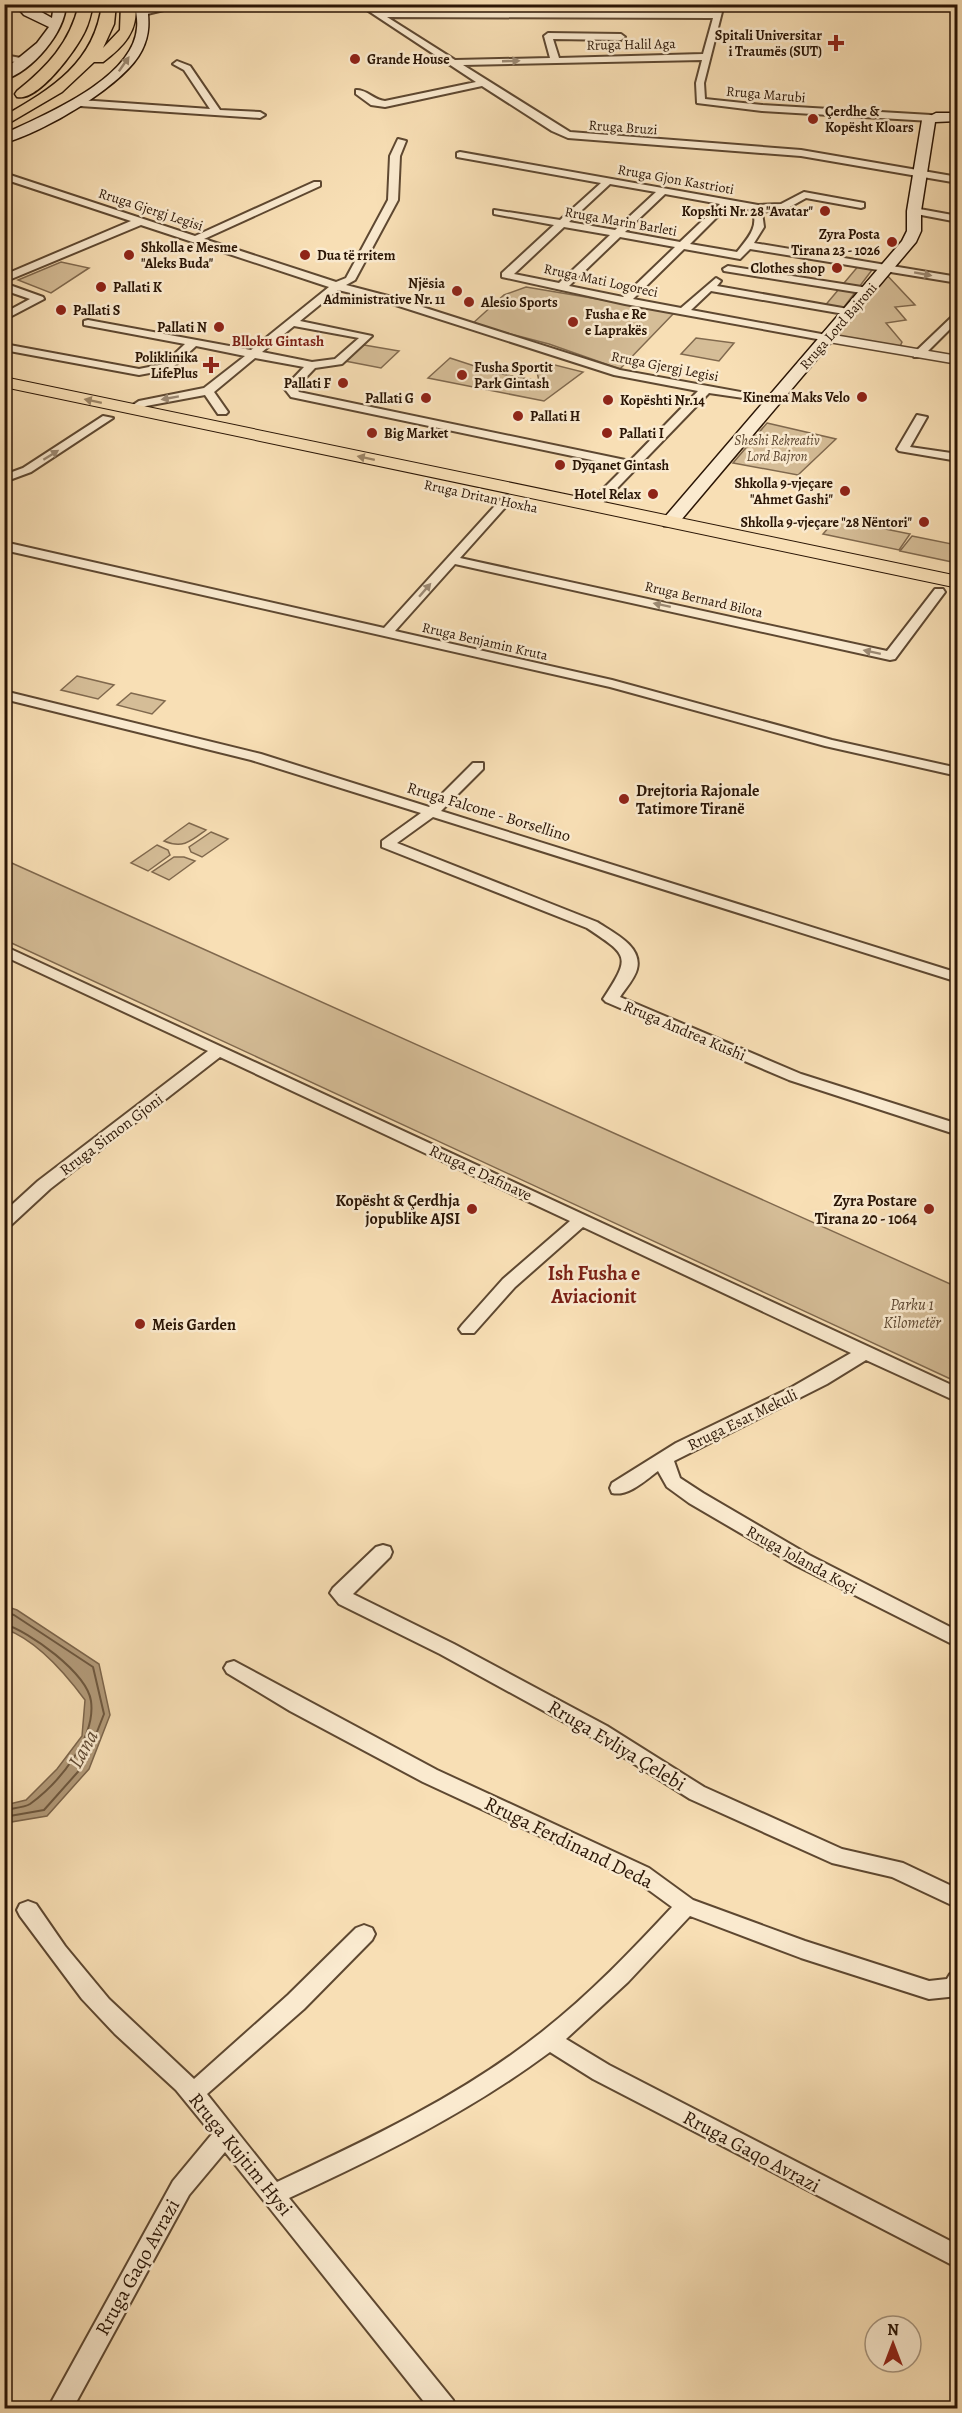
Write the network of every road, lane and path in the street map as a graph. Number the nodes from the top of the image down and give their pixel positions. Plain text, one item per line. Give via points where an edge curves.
1 (109, 4) edge
2 (128, 4) edge
3 (155, 4) edge
4 (204, 4) edge
5 (362, 4) edge
6 (720, 4) edge
7 (63, 5) edge
8 (168, 6) junction
9 (142, 8) edge
10 (23, 9) edge
11 (85, 10) edge
12 (378, 14) junction
13 (718, 15) junction
14 (55, 27) junction
15 (621, 37) dead end
16 (707, 57) junction
17 (4, 58) edge
18 (555, 59) junction
19 (27, 60) junction
20 (48, 62) junction
21 (453, 63) junction
22 (94, 64) junction
23 (177, 64) dead end
24 (4, 76) edge
25 (483, 83) junction
26 (359, 92) dead end
27 (45, 97) junction
28 (5, 98) edge
29 (80, 103) junction
30 (217, 112) junction
31 (260, 115) dead end
32 (957, 117) edge
33 (931, 118) junction
34 (4, 122) edge
35 (4, 138) edge
36 (401, 141) dead end
37 (460, 156) dead end
38 (919, 173) junction
39 (4, 176) edge
40 (957, 180) edge
41 (608, 181) junction
42 (317, 184) dead end
43 (663, 190) junction
44 (727, 202) junction
45 (861, 205) dead end
46 (756, 209) junction
47 (497, 212) dead end
48 (914, 212) junction
49 (957, 219) edge
50 (141, 221) junction
51 (561, 224) junction
52 (617, 234) junction
53 (196, 239) junction
54 (682, 245) junction
55 (747, 245) junction
56 (740, 256) junction
57 (728, 268) junction
58 (888, 268) junction
59 (4, 279) edge
60 (957, 280) edge
61 (4, 286) edge
62 (336, 286) junction
63 (560, 288) junction
64 (710, 288) junction
65 (868, 291) junction
66 (625, 301) junction
67 (683, 312) junction
68 (850, 312) junction
69 (957, 314) edge
70 (4, 317) edge
71 (291, 322) junction
72 (88, 323) dead end
73 (828, 338) junction
74 (194, 343) junction
75 (4, 347) edge
76 (252, 354) junction
77 (918, 355) junction
78 (957, 360) edge
79 (312, 365) junction
80 (4, 382) edge
81 (706, 389) junction
82 (208, 391) junction
83 (4, 396) edge
84 (774, 401) junction
85 (133, 409) junction
86 (222, 412) dead end
87 (921, 417) dead end
88 (101, 422) junction
89 (957, 458) edge
90 (633, 465) junction
91 (4, 479) edge
92 (506, 500) junction
93 (593, 506) junction
94 (665, 528) junction
95 (4, 546) edge
96 (451, 560) junction
97 (957, 582) edge
98 (942, 599) edge
99 (386, 634) junction
100 (4, 695) edge
101 (478, 766) dead end
102 (957, 772) edge
103 (432, 812) junction
104 (4, 950) edge
105 (957, 978) edge
106 (220, 1050) junction
107 (957, 1130) edge
108 (582, 1219) junction
109 (4, 1222) edge
110 (468, 1329) dead end
111 (865, 1352) junction
112 (957, 1396) edge
113 (665, 1459) junction
114 (619, 1488) dead end
115 (384, 1552) dead end
116 (957, 1641) edge
117 (234, 1668) dead end
118 (957, 1899) edge
119 (686, 1906) junction
120 (28, 1910) dead end
121 (364, 1934) dead end
122 (955, 1984) edge
123 (549, 2040) junction
124 (193, 2093) junction
125 (226, 2134) junction
126 (274, 2194) junction
127 (957, 2257) edge
128 (60, 2409) edge
129 (444, 2409) edge

1 - 22 highway via 116,22 110,41
1 - 27 highway via 97,48 76,72
2 - 22 highway via 130,14 124,37
3 - 8 street
4 - 8 street
5 - 12 street, Rruga Bruzi
6 - 13 street, Rruga Marubi
7 - 10 main road via 45,11
7 - 14 main road
7 - 20 highway
8 - 9 street
29 -> 9 main road via 119,72 140,40
10 - 14 main road
11 - 20 highway
11 - 28 highway via 75,37 57,63
12 - 13 street
12 - 21 street, Rruga Bruzi
13 - 16 street, Rruga Marubi
14 - 19 main road
15 - 18 street, Rruga Halil Aga via 548,36
16 - 18 street, Rruga Halil Aga
16 - 33 street, Rruga Marubi via 700,101
17 - 19 street
21 -> 18 street, Rruga Halil Aga
19 - 24 main road
20 - 28 highway
21 - 25 street, Rruga Bruzi
22 - 27 highway via 66,88
22 - 35 highway via 68,98
23 - 30 street via 188,68
25 - 26 street via 385,104 374,103
25 - 38 street, Rruga Bruzi via 568,135 801,153
27 - 34 highway
29 - 30 street
29 - 35 main road
30 - 31 street
32 - 33 main road
33 - 38 main road, Rruga Lord Bajroni
36 - 62 street via 393,153 397,188 393,200 350,280
37 - 41 street, Rruga Gjon Kastrioti
38 - 40 street, Rruga Bruzi
38 - 48 main road, Rruga Lord Bajroni
39 - 50 street, Rruga Gjergj Legisi
41 - 43 street, Rruga Gjon Kastrioti
41 - 51 street, Rruga Mati Logoreci
42 - 53 street
43 - 44 street, Rruga Gjon Kastrioti
43 - 52 street
44 - 46 street, Rruga Gjon Kastrioti
44 - 54 street
45 - 46 street, Rruga Gjon Kastrioti via 804,195 789,207
46 - 55 street via 759,229
47 - 51 street, Rruga Marin Barleti
48 - 49 street
48 - 58 main road, Rruga Lord Bajroni via 912,236
50 - 53 street, Rruga Gjergj Legisi
50 - 59 street
51 - 52 street, Rruga Marin Barleti
51 - 63 street, Rruga Mati Logoreci via 506,275
52 - 54 street, Rruga Marin Barleti
52 - 63 street
53 - 62 street, Rruga Gjergj Legisi
54 - 56 street, Rruga Marin Barleti
54 - 66 street
55 - 56 street
55 - 58 street
56 - 57 street
57 - 64 street
57 - 65 street
58 -> 60 street
58 - 65 main road, Rruga Lord Bajroni
61 - 70 street via 39,299
62 - 71 street
62 - 81 street, Rruga Gjergj Legisi via 618,374
63 - 66 street, Rruga Mati Logoreci
64 - 67 street
64 - 68 street
65 - 68 main road, Rruga Lord Bajroni
66 - 67 street, Rruga Mati Logoreci
67 - 73 street, Rruga Mati Logoreci
68 - 73 main road, Rruga Lord Bajroni
69 - 77 street
71 - 76 street
71 - 79 street via 366,336 338,362
72 - 74 street
73 - 77 street
73 - 84 main road, Rruga Lord Bajroni
74 - 75 street via 166,367 139,372
74 - 76 street
76 - 79 street
76 - 82 street
77 - 78 street
79 - 90 street via 290,388 295,395
85 -> 80 main road, Rruga Dritan Hoxha
81 - 84 street, Rruga Gjergj Legisi
81 - 90 street
82 -> 85 street via 143,403
82 - 86 street
83 - 88 main road, Rruga Dritan Hoxha
84 - 94 main road, Rruga Lord Bajroni
93 -> 85 main road, Rruga Dritan Hoxha
87 - 89 street via 903,449
91 -> 88 street via 27,470
88 - 92 main road, Rruga Dritan Hoxha
90 - 93 street
92 - 94 main road, Rruga Dritan Hoxha
92 - 96 street
93 - 94 main road, Rruga Dritan Hoxha
94 - 97 main road, Rruga Dritan Hoxha
94 - 98 main road, Rruga Dritan Hoxha
95 - 99 street, Rruga Benjamin Kruta
98 -> 96 street, Rruga Bernard Bilota via 890,656
99 -> 96 street
99 - 102 street, Rruga Benjamin Kruta via 656,695 830,743
100 - 103 street, Rruga Falcone - Borsellino via 256,757
101 - 103 street
103 - 105 street, Rruga Falcone - Borsellino
103 - 107 street, Rruga Andrea Kushi via 387,844 529,898 610,935 629,954 630,969 611,999 795,1077
104 - 106 street, Rruga e Dafinave
106 - 108 street, Rruga e Dafinave
106 - 109 street, Rruga Simon Gjoni via 44,1185
108 - 110 street via 509,1283
108 - 111 street, Rruga e Dafinave
111 - 112 street, Rruga e Dafinave
111 - 113 street, Rruga Esat Mekuli via 845,1367
113 - 114 street, Rruga Esat Mekuli
113 - 116 street, Rruga Jolanda Koçi via 673,1482 696,1498 801,1560
115 - 118 street, Rruga Evliya Çelebi via 340,1593 346,1599 600,1732 697,1792 819,1849 896,1869
117 - 119 street, Rruga Ferdinand Deda via 430,1776 642,1874
119 - 122 street, Rruga Ferdinand Deda via 801,1949 929,1990
119 - 123 street via 602,1993
120 - 124 street, Rruga Kujtim Hysi via 67,1967 114,2019
121 - 124 street via 296,2002
123 - 126 street via 477,2090 386,2142
123 - 127 street, Rruga Gaqo Avrazi via 601,2072
124 - 125 street, Rruga Kujtim Hysi
125 - 126 street, Rruga Kujtim Hysi
125 - 128 street, Rruga Gaqo Avrazi via 181,2188
126 - 129 street, Rruga Kujtim Hysi

